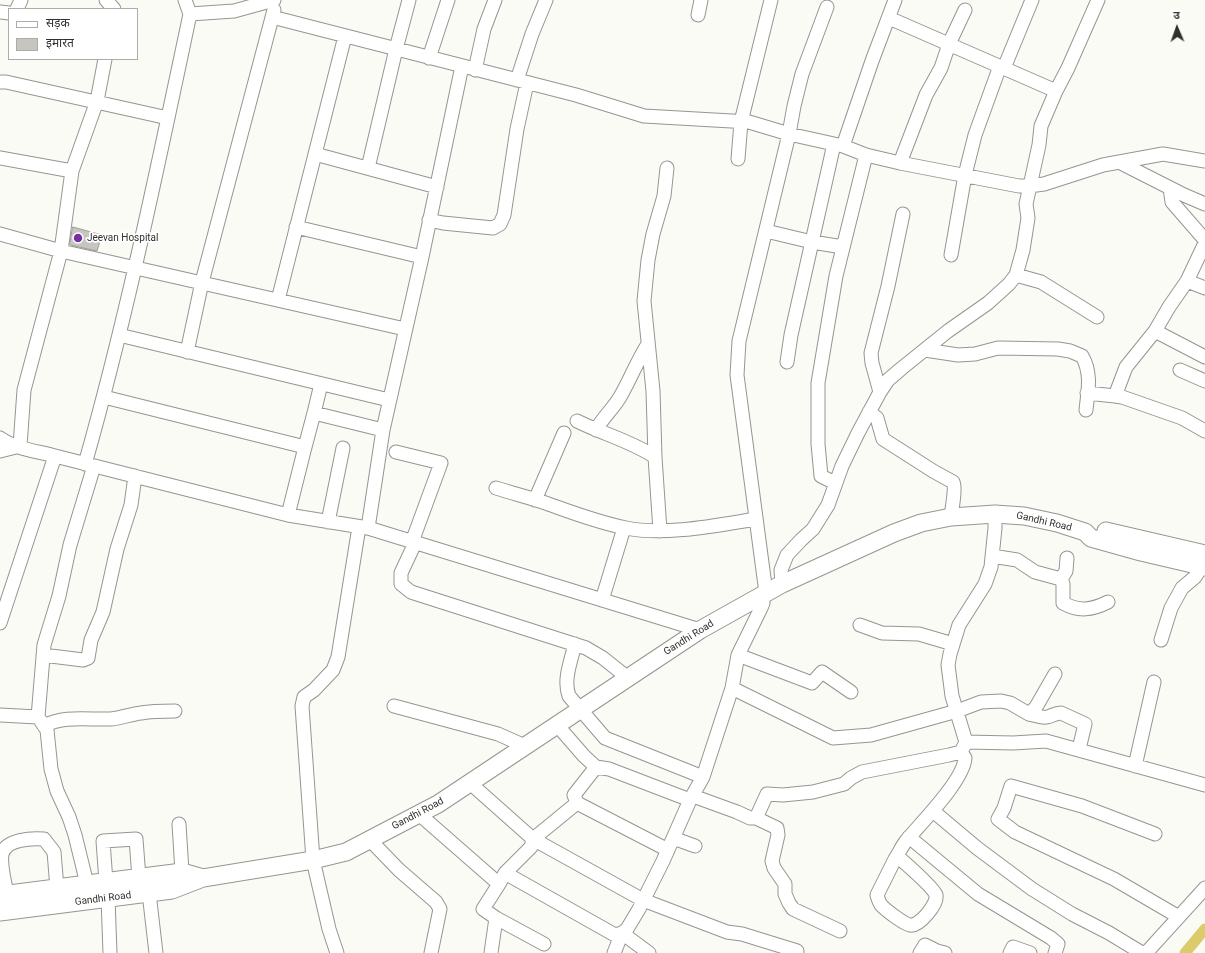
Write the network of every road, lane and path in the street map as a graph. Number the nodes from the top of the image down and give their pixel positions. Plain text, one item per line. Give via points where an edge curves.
1 (106, 0) edge
2 (185, 0) edge
3 (275, 0) edge
4 (409, 0) edge
5 (448, 0) edge
6 (496, 0) edge
7 (546, 0) edge
8 (701, 0) edge
9 (771, 0) edge
10 (895, 0) edge
11 (1032, 0) edge
12 (1098, 0) edge
13 (827, 7) dead end
14 (113, 8) edge
15 (965, 10) dead end
16 (190, 14) junction
17 (698, 16) dead end
18 (272, 18) junction
19 (889, 18) junction
20 (345, 36) junction
21 (949, 44) junction
22 (396, 49) junction
23 (429, 58) junction
24 (105, 60) edge
25 (462, 66) junction
26 (1002, 67) junction
27 (475, 70) junction
28 (0, 82) edge
29 (522, 82) junction
30 (1056, 91) junction
31 (97, 101) junction
32 (168, 118) junction
33 (741, 122) junction
34 (789, 134) junction
35 (839, 145) junction
36 (315, 154) junction
37 (866, 155) junction
38 (0, 158) edge
39 (738, 158) dead end
40 (1205, 161) edge
41 (1119, 162) junction
42 (900, 163) junction
43 (368, 168) junction
44 (667, 168) dead end
45 (72, 171) junction
46 (965, 175) junction
47 (1029, 186) junction
48 (436, 187) junction
49 (1170, 188) junction
50 (1205, 204) edge
51 (903, 214) dead end
52 (430, 220) junction
53 (296, 227) junction
54 (766, 231) junction
55 (0, 234) edge
56 (1205, 239) edge
57 (812, 242) junction
58 (843, 247) junction
59 (61, 250) junction
60 (951, 255) dead end
61 (422, 257) junction
62 (136, 268) junction
63 (1016, 275) junction
64 (1187, 281) junction
65 (202, 282) junction
66 (1205, 288) edge
67 (278, 300) junction
68 (1097, 317) dead end
69 (405, 329) junction
70 (1155, 331) junction
71 (119, 335) junction
72 (648, 344) junction
73 (925, 350) junction
74 (187, 352) junction
75 (1205, 357) edge
76 (787, 362) dead end
77 (1180, 370) dead end
78 (1205, 381) edge
79 (321, 384) junction
80 (880, 392) junction
81 (1088, 393) junction
82 (1115, 396) junction
83 (104, 397) junction
84 (389, 400) junction
85 (1086, 410) dead end
86 (869, 412) junction
87 (314, 414) junction
88 (577, 421) dead end
89 (1203, 425) edge
90 (383, 430) junction
91 (596, 430) junction
92 (564, 433) dead end
93 (0, 438) edge
94 (20, 446) junction
95 (305, 447) junction
96 (343, 448) dead end
97 (0, 451) edge
98 (396, 452) dead end
99 (55, 456) junction
100 (655, 457) junction
101 (89, 465) junction
102 (135, 476) junction
103 (835, 483) junction
104 (496, 488) dead end
105 (535, 500) junction
106 (995, 514) junction
107 (288, 515) junction
108 (951, 517) junction
109 (756, 519) junction
110 (328, 522) junction
111 (363, 528) junction
112 (624, 528) junction
113 (660, 531) junction
114 (413, 542) junction
115 (992, 556) junction
116 (1067, 558) dead end
117 (1204, 562) edge
118 (1061, 579) junction
119 (782, 584) junction
120 (763, 594) junction
121 (602, 600) junction
122 (1108, 602) dead end
123 (0, 624) edge
124 (860, 625) dead end
125 (700, 630) junction
126 (1161, 640) dead end
127 (575, 644) junction
128 (953, 644) junction
129 (43, 655) junction
130 (738, 656) junction
131 (1055, 674) dead end
132 (628, 678) junction
133 (1154, 682) dead end
134 (732, 688) junction
135 (851, 692) dead end
136 (394, 706) dead end
137 (581, 709) junction
138 (175, 711) dead end
139 (956, 711) junction
140 (1029, 714) junction
141 (0, 715) edge
142 (41, 722) junction
143 (557, 725) junction
144 (526, 746) junction
145 (964, 747) junction
146 (1079, 750) junction
147 (596, 766) junction
148 (1135, 766) junction
149 (702, 777) junction
150 (470, 783) junction
151 (1205, 785) edge
152 (691, 798) junction
153 (577, 803) junction
154 (933, 811) junction
155 (419, 814) junction
156 (756, 818) junction
157 (179, 824) dead end
158 (1155, 834) dead end
159 (909, 837) junction
160 (533, 838) junction
161 (370, 840) junction
162 (670, 844) junction
163 (695, 846) dead end
164 (897, 856) junction
165 (313, 860) junction
166 (182, 872) junction
167 (139, 878) junction
168 (203, 878) junction
169 (502, 879) junction
170 (106, 882) junction
171 (87, 884) junction
172 (56, 888) junction
173 (1205, 888) edge
174 (149, 893) junction
175 (3, 895) edge
176 (108, 898) junction
177 (643, 900) junction
178 (0, 912) edge
179 (1179, 917) junction
180 (496, 918) junction
181 (840, 931) dead end
182 (622, 934) junction
183 (544, 944) dead end
184 (797, 951) dead end
185 (939, 952) edge
186 (110, 953) edge
187 (156, 953) edge
188 (338, 953) edge
189 (431, 953) edge
190 (491, 953) edge
191 (614, 953) edge
192 (649, 953) edge
193 (920, 953) edge
194 (1010, 953) edge
195 (1030, 953) edge
196 (1055, 953) edge
197 (1142, 953) edge
198 (1146, 953) edge

1 - 14 street
2 - 16 street
3 - 16 street via 234,11
3 - 18 street
4 - 22 street
5 - 23 street
6 - 27 street via 484,29
7 - 29 street via 532,34
8 - 17 street
9 - 33 street
10 - 19 street
11 - 26 street
12 - 30 street
13 - 34 street via 802,74
15 - 21 street
16 - 32 street
18 - 20 street
18 - 65 street
19 - 21 street
19 - 35 street
20 - 22 street
20 - 36 street
21 - 26 street
21 - 42 street
22 - 23 street
22 - 43 street
23 - 25 street
24 - 31 street
25 - 27 street
25 - 48 street
26 - 30 street
26 - 46 street via 976,135
27 - 29 street
28 - 31 street
29 - 33 street via 644,116
29 - 52 street via 504,215 500,224 493,228
30 - 47 street via 1042,126
31 - 32 street
31 - 45 street
32 - 62 street
33 - 34 street
33 - 39 street
34 - 35 street
34 - 54 street
35 - 37 street
35 - 57 street
36 - 43 street
36 - 53 street
37 - 42 street
37 - 58 street
38 - 45 street
40 - 41 street via 1163,154
41 - 47 street
41 - 49 street
42 - 46 street
43 - 48 street
44 - 72 street via 664,196 648,260 644,301
45 - 59 street
46 - 47 street
46 - 60 street
47 - 63 street via 1026,204 1028,218
48 - 52 street
49 - 50 street
49 - 56 street via 1172,202
51 - 80 street via 871,353
52 - 61 street
53 - 61 street
53 - 67 street
54 - 57 street
54 - 109 street via 739,341 737,375
55 - 59 street
56 - 64 street
57 - 58 street
57 - 76 street
58 - 103 street via 818,383 821,476
59 - 62 street
59 - 94 street via 24,390
61 - 69 street
62 - 65 street
62 - 71 street
63 - 68 street via 1041,282
63 - 73 street via 988,303
64 - 66 street
64 - 70 street
65 - 67 street
65 - 74 street
67 - 69 street
69 - 84 street
70 - 75 street
70 - 82 street via 1126,367
71 - 74 street
71 - 83 street
72 - 91 street via 620,398
72 - 100 street via 653,391
73 - 80 street via 888,380
73 - 81 street via 958,355 998,348 1070,351 1082,356 1087,364
74 - 79 street
77 - 78 street
79 - 84 street
79 - 87 street
80 - 86 street
81 - 82 street
81 - 85 street
82 - 89 street via 1122,396
83 - 95 street
83 - 101 street
84 - 90 street
86 - 103 street
86 - 108 street via 877,418 883,438 955,484
87 - 90 street
87 - 95 street
88 - 91 street
90 - 111 street
91 - 100 street via 642,448
92 - 105 street
93 - 94 street
94 - 97 street
94 - 99 street
95 - 107 street
96 - 110 street
98 - 114 street via 441,463
99 - 101 street
99 - 123 street
100 - 113 street
101 - 102 street
101 - 129 street
102 - 107 street
102 - 129 street via 131,505 88,658 83,660
103 - 119 street via 828,505 813,529 787,555 781,570
104 - 105 street
105 - 112 street
106 - 108 main road, Gandhi Road
106 - 115 street
106 - 117 main road, Gandhi Road via 1024,516 1057,523 1085,532 1091,538 1141,552
107 - 110 street
108 - 119 main road, Gandhi Road via 921,523 894,533
109 - 113 street
109 - 120 street
110 - 111 street
111 - 114 street
111 - 165 street via 338,657 333,670 304,697 302,706
112 - 113 street
112 - 121 street
114 - 121 street
114 - 127 street via 401,573 401,584 411,592
115 - 118 street via 1017,560 1035,572
115 - 128 street via 985,584 959,625
116 - 118 street via 1066,571
117 - 126 street via 1195,577 1182,588 1171,608
118 - 122 street via 1063,603 1072,608 1093,608
119 - 120 main road, Gandhi Road
120 - 125 main road, Gandhi Road
120 - 130 street via 762,608
121 - 125 street
124 - 128 street via 882,633 919,634
125 - 132 main road, Gandhi Road
127 - 132 street via 603,658
127 - 137 street via 566,688 569,696
128 - 139 street via 948,666
129 - 142 street
130 - 134 street
130 - 135 street via 812,683 822,672
131 - 140 street via 1036,707
132 - 137 main road, Gandhi Road
133 - 148 street
134 - 139 street via 833,738 871,736
134 - 149 street
136 - 144 street via 498,734
137 - 143 main road, Gandhi Road
137 - 149 street via 605,738
138 - 142 street via 142,713 111,719
139 - 140 street via 981,702 1001,701 1010,702
139 - 145 street
140 - 146 street via 1049,717 1056,713 1085,724
141 - 142 street
142 - 171 street via 47,730 56,792 69,817
143 - 144 main road, Gandhi Road
143 - 147 street
144 - 150 main road, Gandhi Road
145 - 146 street via 1046,741
145 - 154 street via 965,761 960,773
145 - 156 street via 949,756 862,772 844,784 813,792 767,794
146 - 148 street
147 - 152 street
147 - 153 street via 574,795
148 - 151 street
149 - 152 street
150 - 155 main road, Gandhi Road
150 - 160 street
152 - 156 street
152 - 162 street
153 - 160 street
153 - 162 street
154 - 159 street
154 - 197 street via 1032,889
155 - 161 main road, Gandhi Road
155 - 169 street
156 - 181 street via 777,828 778,835 772,861 786,884 785,894 793,909
157 - 166 street
158 - 179 street via 1082,806 1011,786 998,819 1015,832 1114,879
159 - 164 street
159 - 196 street via 978,894 1052,938 1058,944
160 - 169 street via 531,847
160 - 177 street
161 - 165 main road, Gandhi Road via 346,852
161 - 189 street via 399,870 436,902 440,909
162 - 163 street
162 - 177 street
164 - 164 street via 936,895 932,907 915,925 910,925 893,915 878,900 877,895
165 - 168 main road, Gandhi Road
165 - 188 street via 329,929
166 - 167 main road, Gandhi Road
166 - 168 main road, Gandhi Road
167 - 170 main road, Gandhi Road
167 - 170 street via 136,839 102,841
168 - 174 main road, Gandhi Road via 172,890
169 - 180 street via 483,909
169 - 182 street via 615,935
170 - 171 main road, Gandhi Road
171 - 172 main road, Gandhi Road
172 - 175 main road, Gandhi Road
172 - 175 street via 54,852 44,839 30,838 6,847 2,853
173 - 179 street
174 - 176 main road, Gandhi Road
174 - 187 street
176 - 178 main road, Gandhi Road
176 - 186 street
177 - 182 street
177 - 184 street via 727,932
179 - 198 street
180 - 183 street
180 - 190 street
182 - 191 street
182 - 192 street
185 - 193 street via 925,945
194 - 195 street via 1012,947

